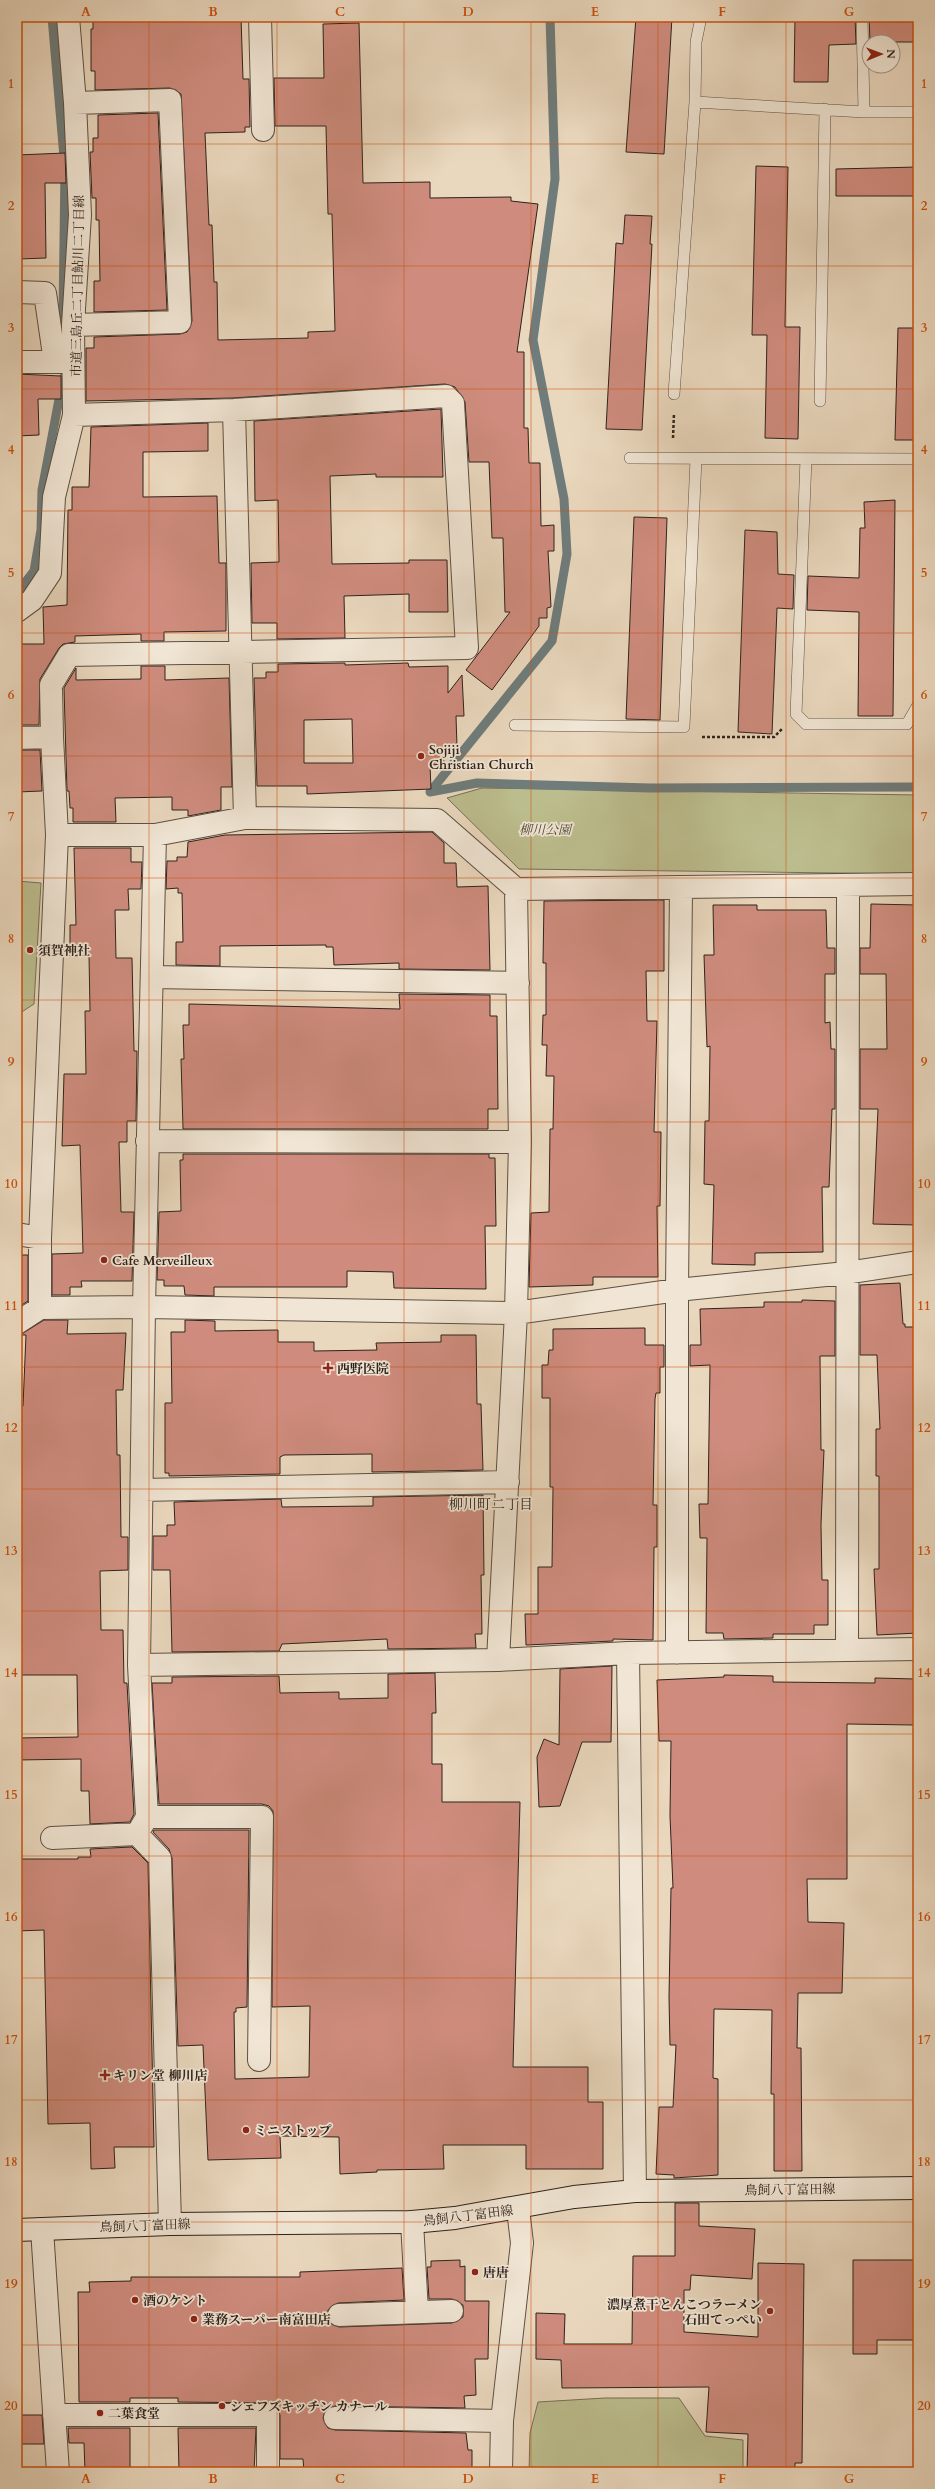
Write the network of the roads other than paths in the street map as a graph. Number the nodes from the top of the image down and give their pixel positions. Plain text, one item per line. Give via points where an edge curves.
1 (68, 17) edge
2 (260, 17) edge
3 (701, 17) edge
4 (862, 17) edge
5 (695, 102) junction
6 (75, 103) junction
7 (825, 109) junction
8 (864, 112) junction
9 (918, 112) edge
10 (263, 130) dead end
11 (17, 292) edge
12 (73, 325) junction
13 (17, 362) edge
14 (65, 362) junction
15 (674, 394) road end
16 (820, 401) dead end
17 (234, 410) junction
18 (74, 415) junction
19 (630, 458) dead end
20 (696, 458) junction
21 (806, 459) junction
22 (918, 459) edge
23 (17, 611) edge
24 (240, 653) junction
25 (918, 705) edge
26 (515, 725) dead end
27 (52, 737) junction
28 (17, 738) edge
29 (245, 818) junction
30 (57, 835) junction
31 (155, 835) junction
32 (918, 884) edge
33 (848, 885) junction
34 (681, 887) junction
35 (516, 889) junction
36 (152, 977) junction
37 (518, 983) junction
38 (147, 1141) junction
39 (520, 1142) junction
40 (17, 1234) edge
41 (40, 1238) junction
42 (918, 1262) edge
43 (846, 1273) junction
44 (677, 1290) junction
45 (144, 1307) junction
46 (40, 1308) junction
47 (516, 1313) junction
48 (17, 1323) edge
49 (508, 1482) junction
50 (143, 1490) junction
51 (918, 1649) edge
52 (847, 1650) junction
53 (677, 1652) junction
54 (628, 1653) junction
55 (498, 1660) junction
56 (139, 1665) junction
57 (142, 1826) junction
58 (52, 1838) dead end
59 (259, 2060) dead end
60 (918, 2188) edge
61 (635, 2191) junction
62 (518, 2209) junction
63 (412, 2222) junction
64 (170, 2224) junction
65 (42, 2229) junction
66 (17, 2230) edge
67 (417, 2312) junction
68 (452, 2312) dead end
69 (339, 2315) dead end
70 (54, 2416) junction
71 (335, 2418) dead end
72 (502, 2421) junction
73 (58, 2472) edge
74 (268, 2472) edge
75 (501, 2472) edge

1 - 6 street, 市道三島丘二丁目鮎川二丁目線
2 - 10 street
3 - 5 lane via 696,42
4 - 8 lane
5 - 7 lane
5 - 15 lane
6 - 12 street, 市道三島丘二丁目鮎川二丁目線 via 80,215
6 - 12 street via 170,100 180,322
7 - 8 lane
7 - 16 lane
8 - 9 lane
11 - 14 street via 45,294
12 - 14 street, 市道三島丘二丁目鮎川二丁目線
13 - 14 street
14 - 18 street, 市道三島丘二丁目鮎川二丁目線
17 - 18 street
17 - 24 street
17 - 24 street via 446,396 454,403 467,648
18 - 23 street, 市道三島丘二丁目鮎川二丁目線 via 54,497 50,573 32,600
19 - 20 lane
20 - 21 lane
20 - 26 lane via 684,728
21 - 22 lane
21 - 25 lane via 796,714 806,724 907,724
24 - 27 street via 69,655 50,685
24 - 29 street
27 - 28 street
27 - 30 street
29 - 31 street
29 - 35 street via 437,820
30 - 31 street
30 - 41 street
31 - 36 street
32 - 33 street
33 - 34 street
33 - 43 street
34 - 35 street
34 - 44 street
35 - 37 street
36 - 37 street
36 - 38 street
37 - 39 street
38 - 39 street
38 - 45 street
39 - 47 street
40 - 41 street
41 - 46 street
42 - 43 street
43 - 44 street
43 - 52 street
44 - 47 street
44 - 53 street
45 - 46 street
45 - 47 street
45 - 50 street
46 - 48 street
47 - 49 street
49 - 50 street
49 - 55 street
50 - 56 street
51 - 52 street
52 - 53 street
53 - 54 street
54 - 55 street
54 - 61 street
55 - 56 street
56 - 57 street
57 - 58 street
57 - 59 street via 262,1817
57 - 64 street via 160,1858
60 - 61 street, 鳥飼八丁富田線
61 - 62 street, 鳥飼八丁富田線 via 574,2197
62 - 63 street, 鳥飼八丁富田線
62 - 72 street via 522,2243
63 - 64 street, 鳥飼八丁富田線
63 - 67 street
64 - 65 street, 鳥飼八丁富田線
65 - 66 street, 鳥飼八丁富田線
65 - 70 street
67 - 68 street
67 - 69 street
70 - 73 street
70 - 74 street via 268,2415
71 - 72 street
72 - 75 street

